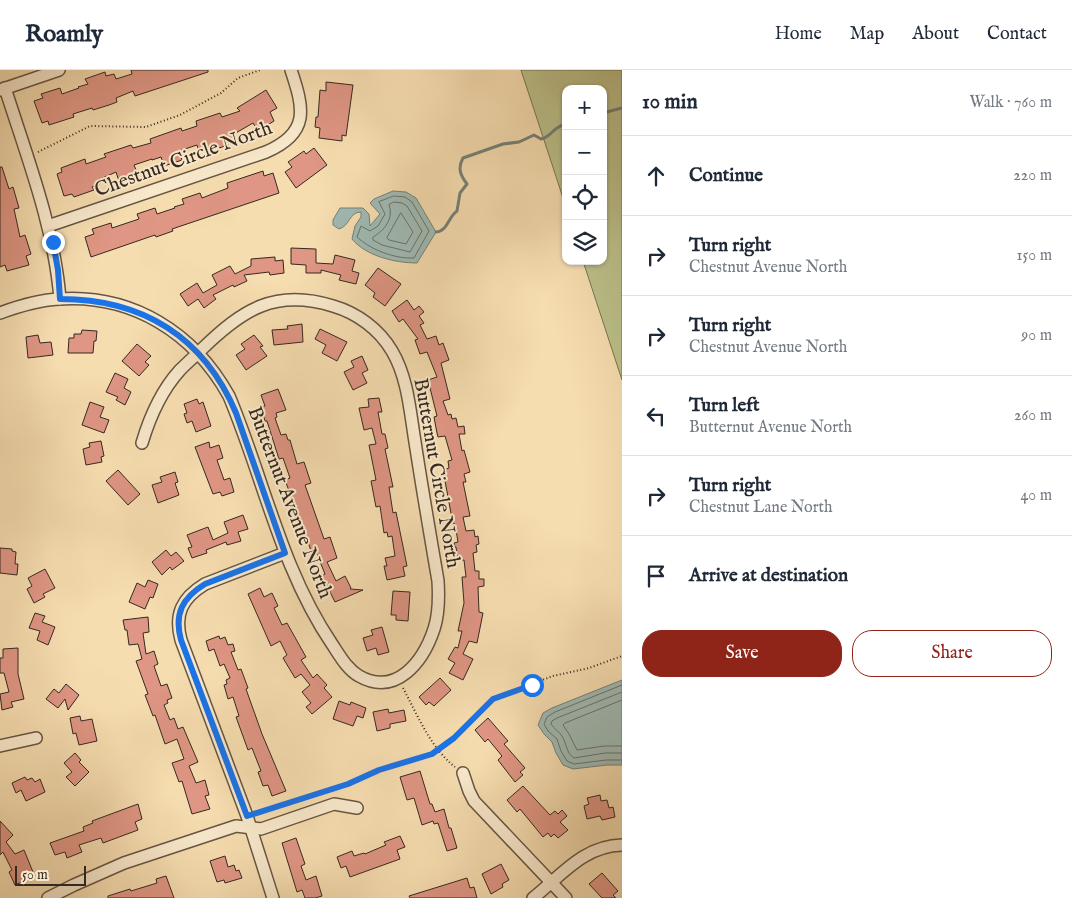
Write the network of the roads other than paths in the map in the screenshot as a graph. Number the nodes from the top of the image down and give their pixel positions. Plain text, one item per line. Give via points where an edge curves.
1 (59, 70) edge
2 (290, 70) edge
3 (2, 89) edge
4 (48, 226) junction
5 (60, 299) junction
6 (0, 313) edge
7 (198, 353) junction
8 (142, 443) dead end
9 (285, 553) junction
10 (406, 673) joint
11 (36, 738) dead end
12 (0, 746) edge
13 (463, 773) road end
14 (357, 808) dead end
15 (249, 822) junction
16 (622, 845) edge
17 (552, 883) junction
18 (48, 898) edge
19 (273, 898) edge
20 (534, 898) edge
21 (566, 898) edge

1 - 3 street
2 - 4 street, Chestnut Circle North via 300,98 300,119 292,136 282,145
3 - 4 street
4 - 5 street via 56,257
5 - 6 street, Butternut Avenue North
5 - 7 street, Butternut Avenue North via 97,301 140,312 176,332
7 - 8 street, Butternut Circle North via 180,370 160,398
7 - 9 street, Butternut Avenue North via 229,396
7 - 10 street, Butternut Circle North via 224,328 259,306 279,300 303,299 344,309 363,320 392,351 405,383 439,595 437,616 429,640
9 - 10 street, Butternut Avenue North via 316,619 350,670 381,682 400,678
9 - 15 street via 205,584 184,601 179,613 181,640
11 - 12 street
13 - 17 street via 474,801
14 - 15 street via 334,804 261,829
15 - 18 street via 124,863
15 - 19 street
16 - 17 street via 586,854
17 - 20 street
17 - 21 street

